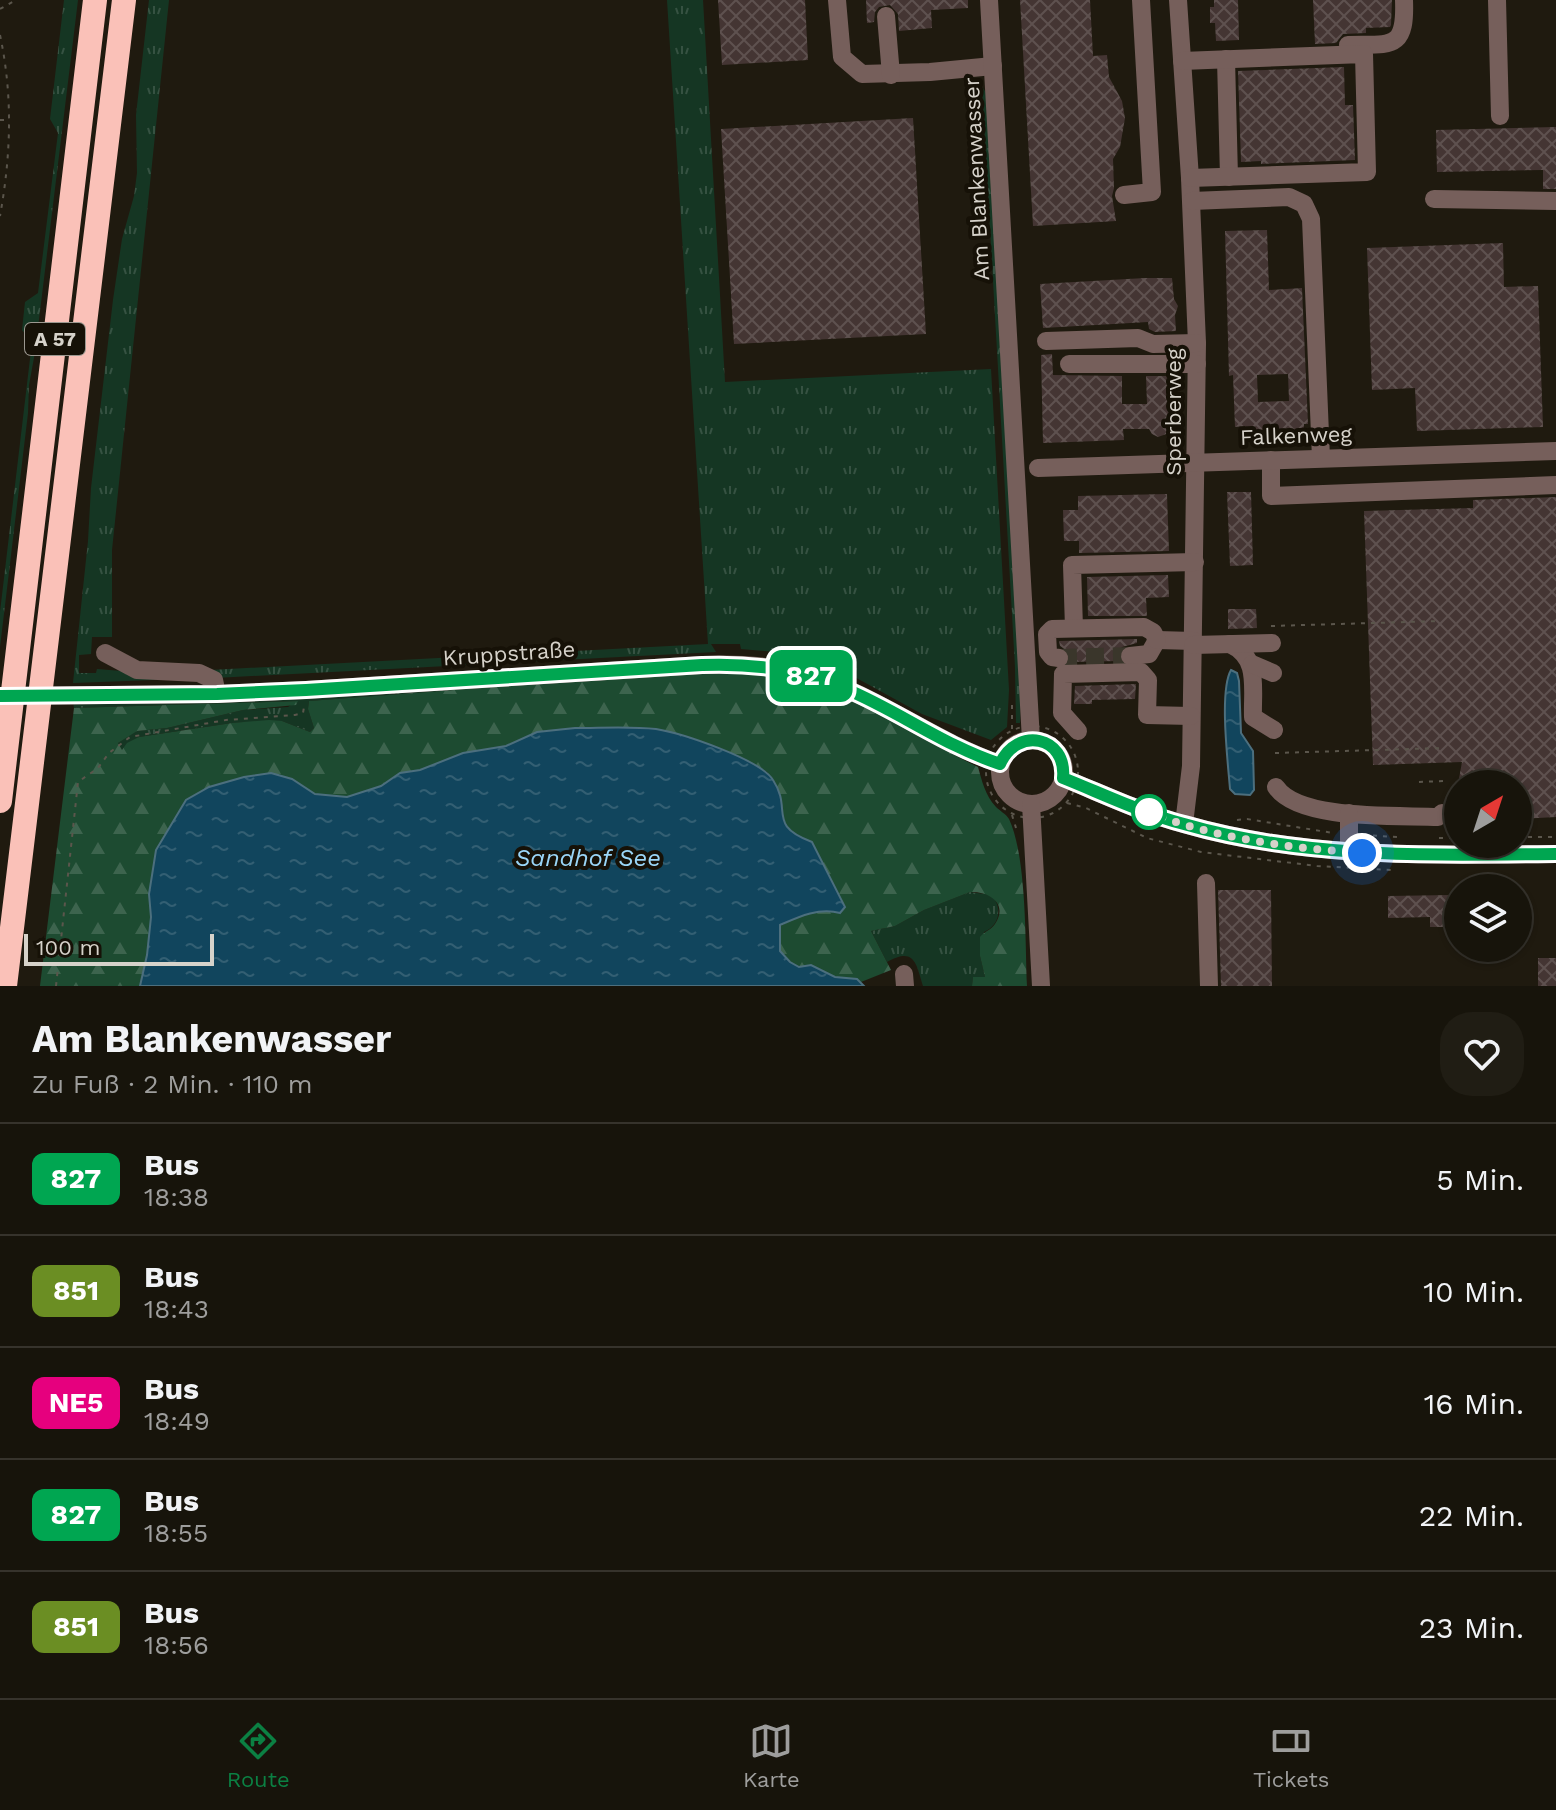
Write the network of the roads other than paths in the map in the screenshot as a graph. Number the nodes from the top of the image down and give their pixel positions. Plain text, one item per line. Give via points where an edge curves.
1 (95, 0) edge
2 (124, 0) edge
3 (837, 0) edge
4 (989, 0) edge
5 (1141, 0) edge
6 (1178, 0) edge
7 (1404, 0) edge
8 (1497, 0) edge
9 (886, 16) dead end
10 (1182, 56) junction
11 (1226, 59) junction
12 (993, 66) junction
13 (891, 75) junction
14 (1500, 116) dead end
15 (1229, 177) junction
16 (1190, 178) junction
17 (1124, 195) dead end
18 (1434, 199) dead end
19 (1192, 201) junction
20 (1556, 201) edge
21 (1046, 341) dead end
22 (1197, 343) junction
23 (1069, 364) dead end
24 (1197, 364) junction
25 (1556, 451) edge
26 (1321, 458) junction
27 (1271, 460) junction
28 (1197, 462) junction
29 (1038, 468) dead end
30 (1556, 485) edge
31 (1195, 562) junction
32 (1074, 628) junction
33 (1271, 634) road end
34 (1157, 640) junction
35 (1194, 643) junction
36 (1230, 644) junction
37 (105, 653) dead end
38 (1130, 656) tunnel mouth
39 (1059, 658) dead end
40 (1252, 664) junction
41 (1273, 673) dead end
42 (217, 694) junction
43 (8, 695) edge
44 (1191, 716) junction
45 (1274, 730) dead end
46 (1078, 731) dead end
47 (1031, 732) junction
48 (994, 762) junction
49 (1070, 781) junction
50 (1276, 787) dead end
51 (0, 801) edge
52 (1031, 811) junction
53 (1349, 813) junction
54 (1442, 813) dead end
55 (1184, 824) junction
56 (1349, 843) junction
57 (1556, 854) edge
58 (1206, 883) dead end
59 (5, 986) edge
60 (1041, 986) edge
61 (1209, 986) edge

1 - 43 highway, A 57
2 - 59 highway, A 57
3 - 13 street via 842,57 862,74
4 - 12 street, Am Blankenwasser
5 - 17 street via 1152,192
6 - 10 street, Sperberweg
7 - 10 street via 1403,32 1388,44
8 - 14 street
9 - 13 street
10 - 11 street
10 - 16 street, Sperberweg
11 - 15 street
11 - 15 street via 1364,54 1367,172
12 - 13 street
12 - 47 street, Am Blankenwasser
15 - 16 street
16 - 19 street, Sperberweg
18 - 20 street
19 - 22 street, Sperberweg
19 - 26 street via 1289,197 1309,210
21 - 22 street via 1138,338 1153,344
22 - 24 street, Sperberweg
23 - 24 street
24 - 28 street, Sperberweg
25 - 26 street, Falkenweg
26 - 27 street, Falkenweg
27 - 28 street, Falkenweg
27 - 30 street via 1271,496
28 - 29 street, Falkenweg
28 - 31 street, Sperberweg
31 - 32 street via 1072,565
31 - 35 street, Sperberweg
32 - 34 street via 1144,627
32 - 39 street via 1048,632 1048,654
33 - 36 street
34 - 35 street
34 - 38 street via 1149,654
35 - 36 street
35 - 44 street, Sperberweg
36 - 40 street
37 - 42 street via 137,670 208,676
40 - 41 street
40 - 45 street via 1253,717
42 - 43 street, Kruppstraße
42 - 48 street, Kruppstraße via 753,665 804,673 837,685
43 - 51 highway, A 57
44 - 46 street via 1147,715 1148,680 1141,672 1063,674 1062,713
44 - 55 street, Sperberweg
47 - 48 street
47 - 49 street via 1057,752
48 - 52 street via 1007,792
49 - 52 street
49 - 55 street
50 - 53 street via 1300,805
52 - 60 street
53 - 54 street
53 - 56 street
55 - 56 street via 1263,841
56 - 57 street via 1407,855
58 - 61 street

